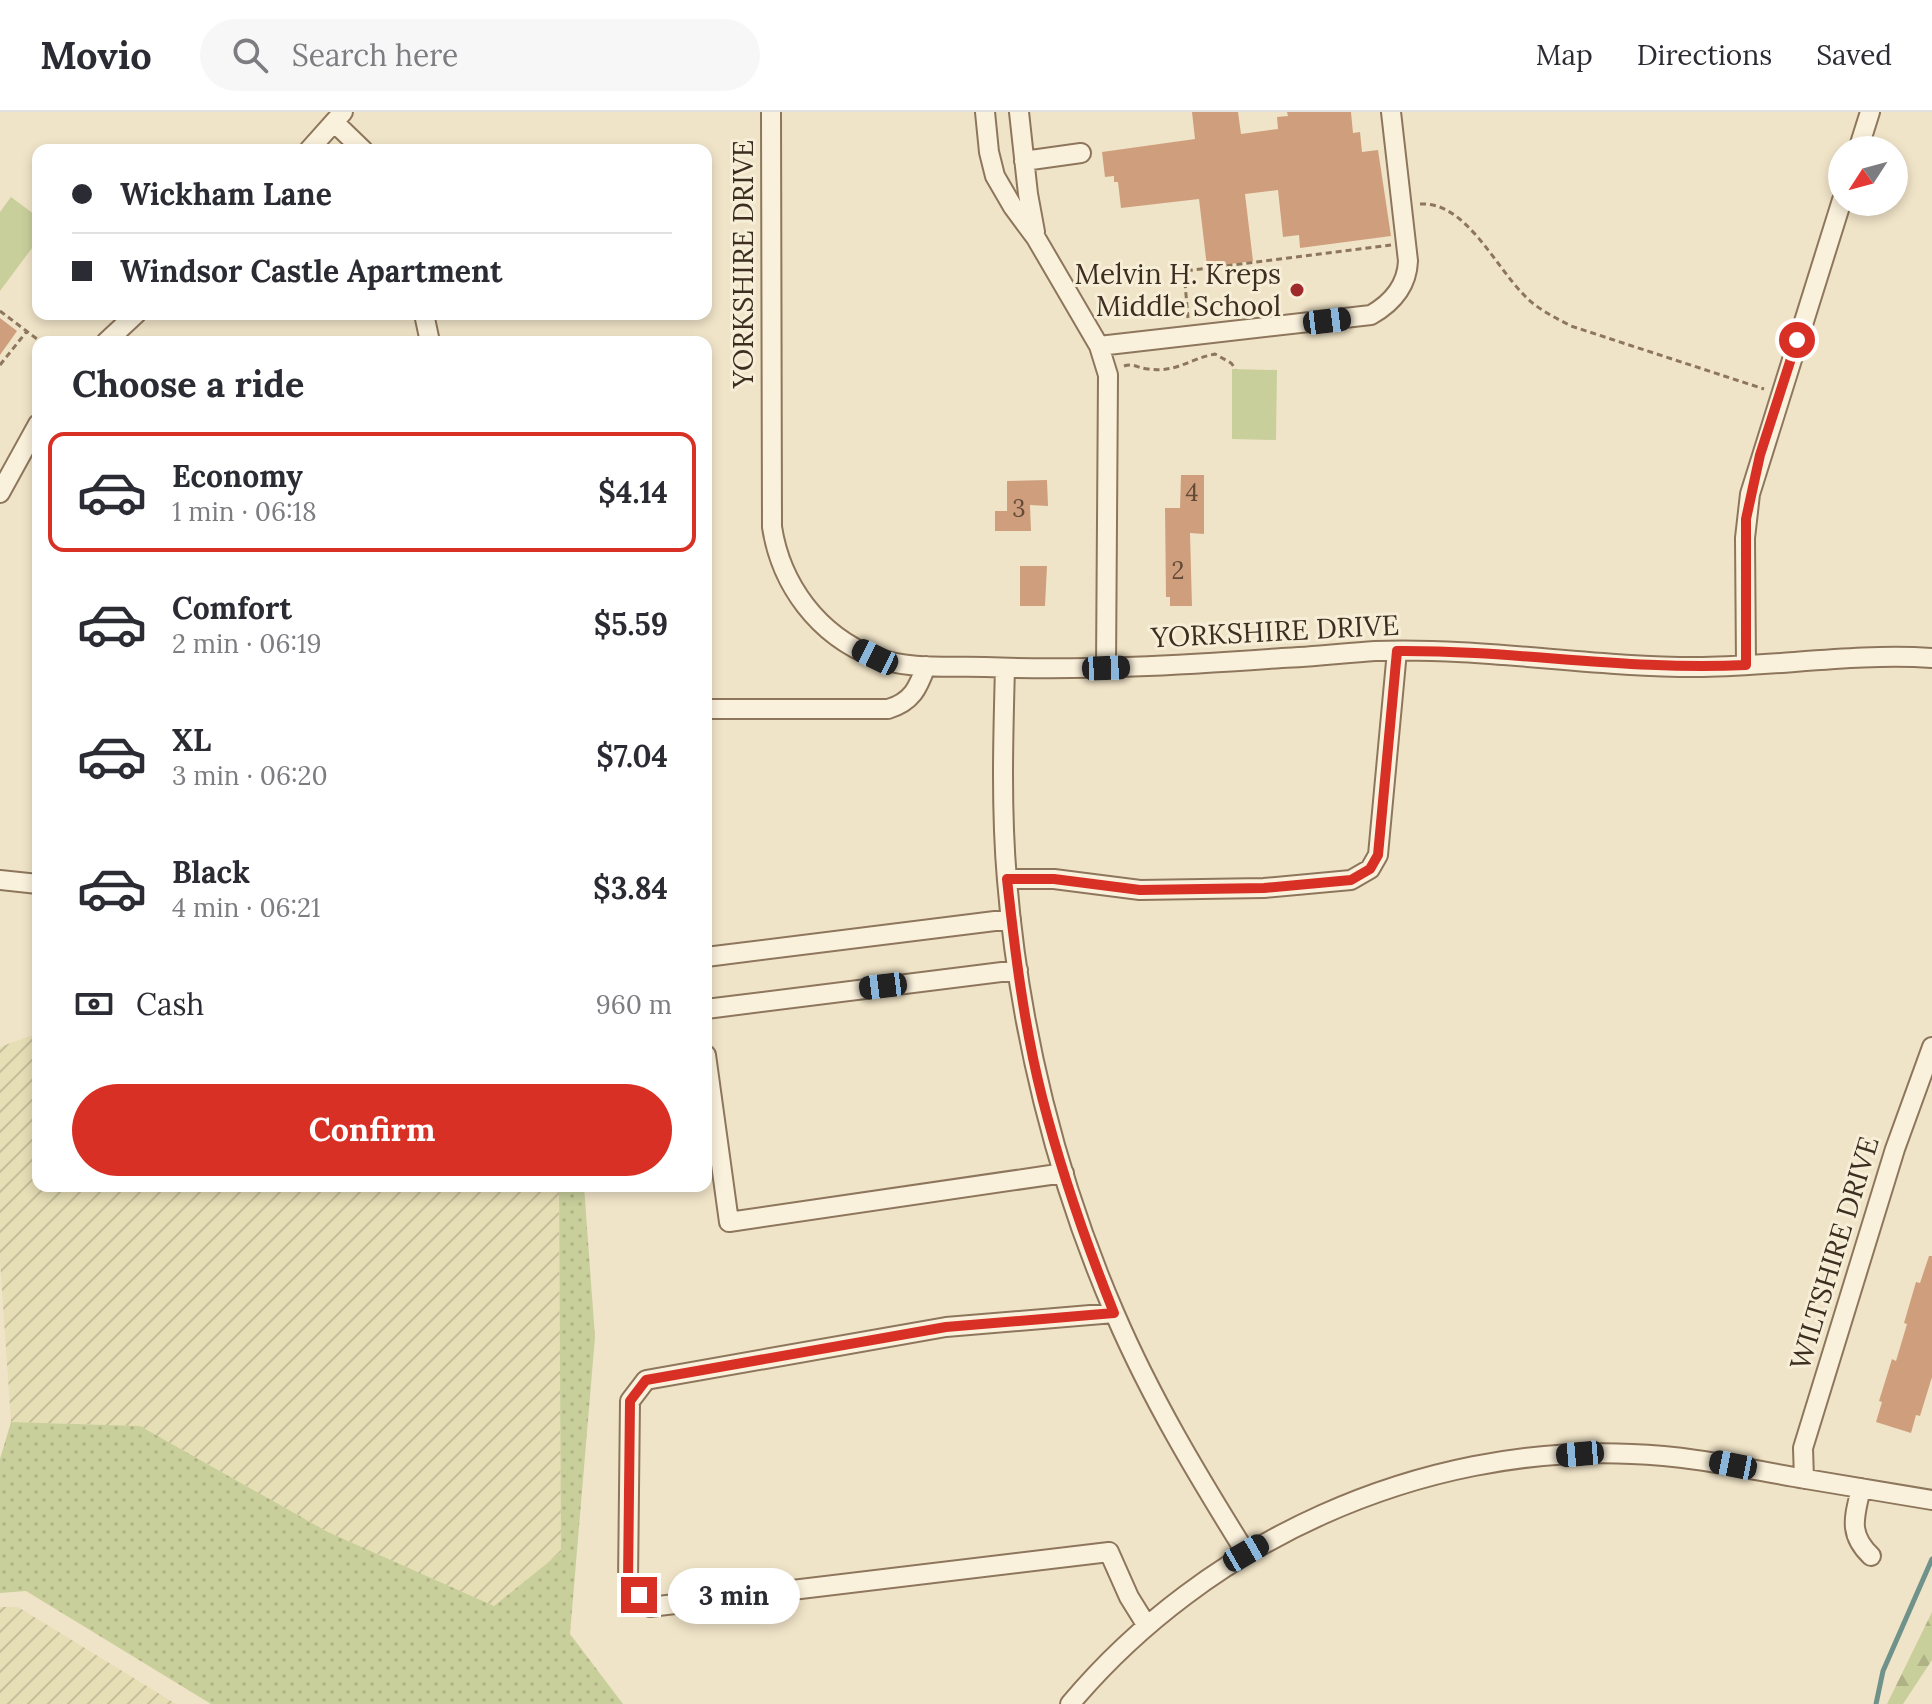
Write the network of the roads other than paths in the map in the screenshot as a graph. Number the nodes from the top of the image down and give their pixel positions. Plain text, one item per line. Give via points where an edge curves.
1 (771, 112) edge
2 (985, 112) edge
3 (1019, 112) edge
4 (1391, 112) edge
5 (1870, 112) edge
6 (339, 118) edge
7 (1862, 136) edge
8 (315, 144) edge
9 (358, 144) edge
10 (1081, 153) dead end
11 (1024, 161) junction
12 (1837, 216) edge
13 (1036, 238) junction
14 (130, 320) edge
15 (112, 336) edge
16 (1099, 346) junction
17 (32, 435) edge
18 (0, 493) edge
19 (1397, 651) junction
20 (1932, 658) edge
21 (1746, 665) junction
22 (926, 666) junction
23 (1005, 668) junction
24 (1106, 668) junction
25 (712, 709) edge
26 (1007, 879) junction
27 (0, 880) edge
28 (32, 883) edge
29 (1011, 919) junction
30 (712, 956) edge
31 (1018, 970) junction
32 (712, 1008) edge
33 (1932, 1047) edge
34 (712, 1099) edge
35 (1064, 1173) junction
36 (1114, 1313) junction
37 (1804, 1479) junction
38 (1861, 1488) junction
39 (1932, 1500) edge
40 (1246, 1553) junction
41 (1871, 1556) dead end
42 (1147, 1626) junction
43 (1070, 1704) edge

1 - 22 street, YORKSHIRE DRIVE via 775,546 795,592 828,631 875,657
2 - 13 street via 995,176
3 - 11 street
4 - 16 street via 1408,261 1407,277 1384,308 1358,317
5 - 7 street
6 - 8 street
6 - 9 street
10 - 11 street
11 - 13 street
12 - 21 street via 1760,455 1746,519
13 - 16 street
14 - 15 street
16 - 24 street via 1108,375
17 - 18 street
19 - 21 street, YORKSHIRE DRIVE via 1689,667
19 - 24 street, YORKSHIRE DRIVE
19 - 26 street via 1378,855 1370,869 1351,880 1264,888 1140,890
20 - 21 street, YORKSHIRE DRIVE
22 - 23 street, YORKSHIRE DRIVE
22 - 25 street via 917,691 888,709
23 - 24 street, YORKSHIRE DRIVE
23 - 26 street
26 - 29 street
27 - 28 street
29 - 30 street
29 - 31 street
31 - 32 street
31 - 35 street via 1042,1098
33 - 37 street, WILTSHIRE DRIVE via 1882,1189 1803,1448
34 - 35 street via 729,1222
35 - 36 street
36 - 40 street via 1161,1408
36 - 42 street via 946,1327 646,1380 630,1401 628,1582 650,1607 1109,1552
37 - 38 street
37 - 40 street via 1671,1456 1531,1458 1442,1473 1388,1489
38 - 39 street
38 - 41 street via 1855,1536
40 - 42 street
42 - 43 street

